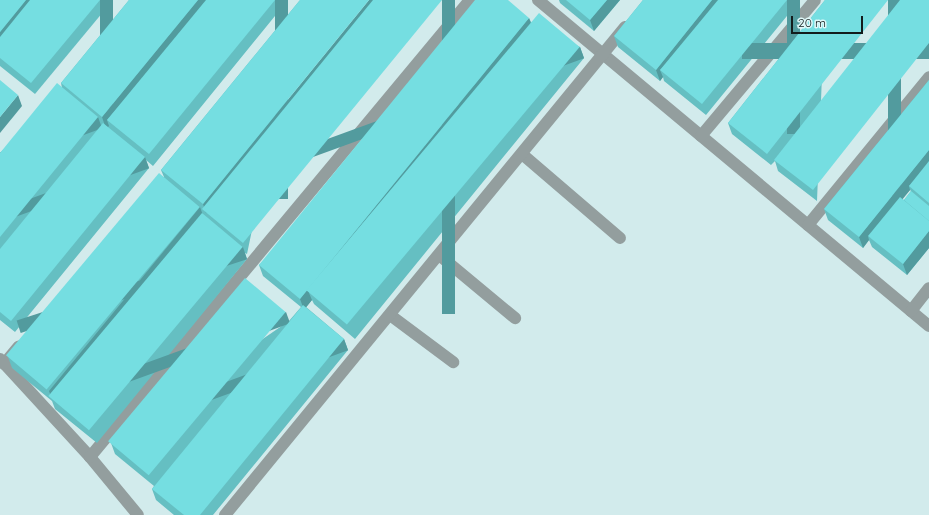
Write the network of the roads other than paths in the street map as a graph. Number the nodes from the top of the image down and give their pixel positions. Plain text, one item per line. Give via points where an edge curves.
1 (470, 0) edge
2 (538, 0) edge
3 (815, 0) edge
4 (633, 18) edge
5 (603, 54) junction
6 (929, 77) edge
7 (701, 136) junction
8 (522, 154) junction
9 (808, 225) junction
10 (620, 238) dead end
11 (439, 255) junction
12 (929, 288) edge
13 (911, 311) junction
14 (390, 315) junction
15 (515, 318) dead end
16 (929, 326) edge
17 (30, 333) edge
18 (2, 362) edge
19 (453, 362) dead end
20 (90, 457) junction
21 (138, 515) edge
22 (225, 515) edge

1 - 20 street
2 - 5 street
3 - 7 street
4 - 5 street
5 - 7 street
5 - 8 street
6 - 9 street
7 - 9 street
8 - 10 street
8 - 11 street
9 - 13 street
11 - 14 street
11 - 15 street
12 - 13 street
13 - 16 street
14 - 19 street
14 - 22 street
17 - 18 street
18 - 20 street
20 - 21 street

